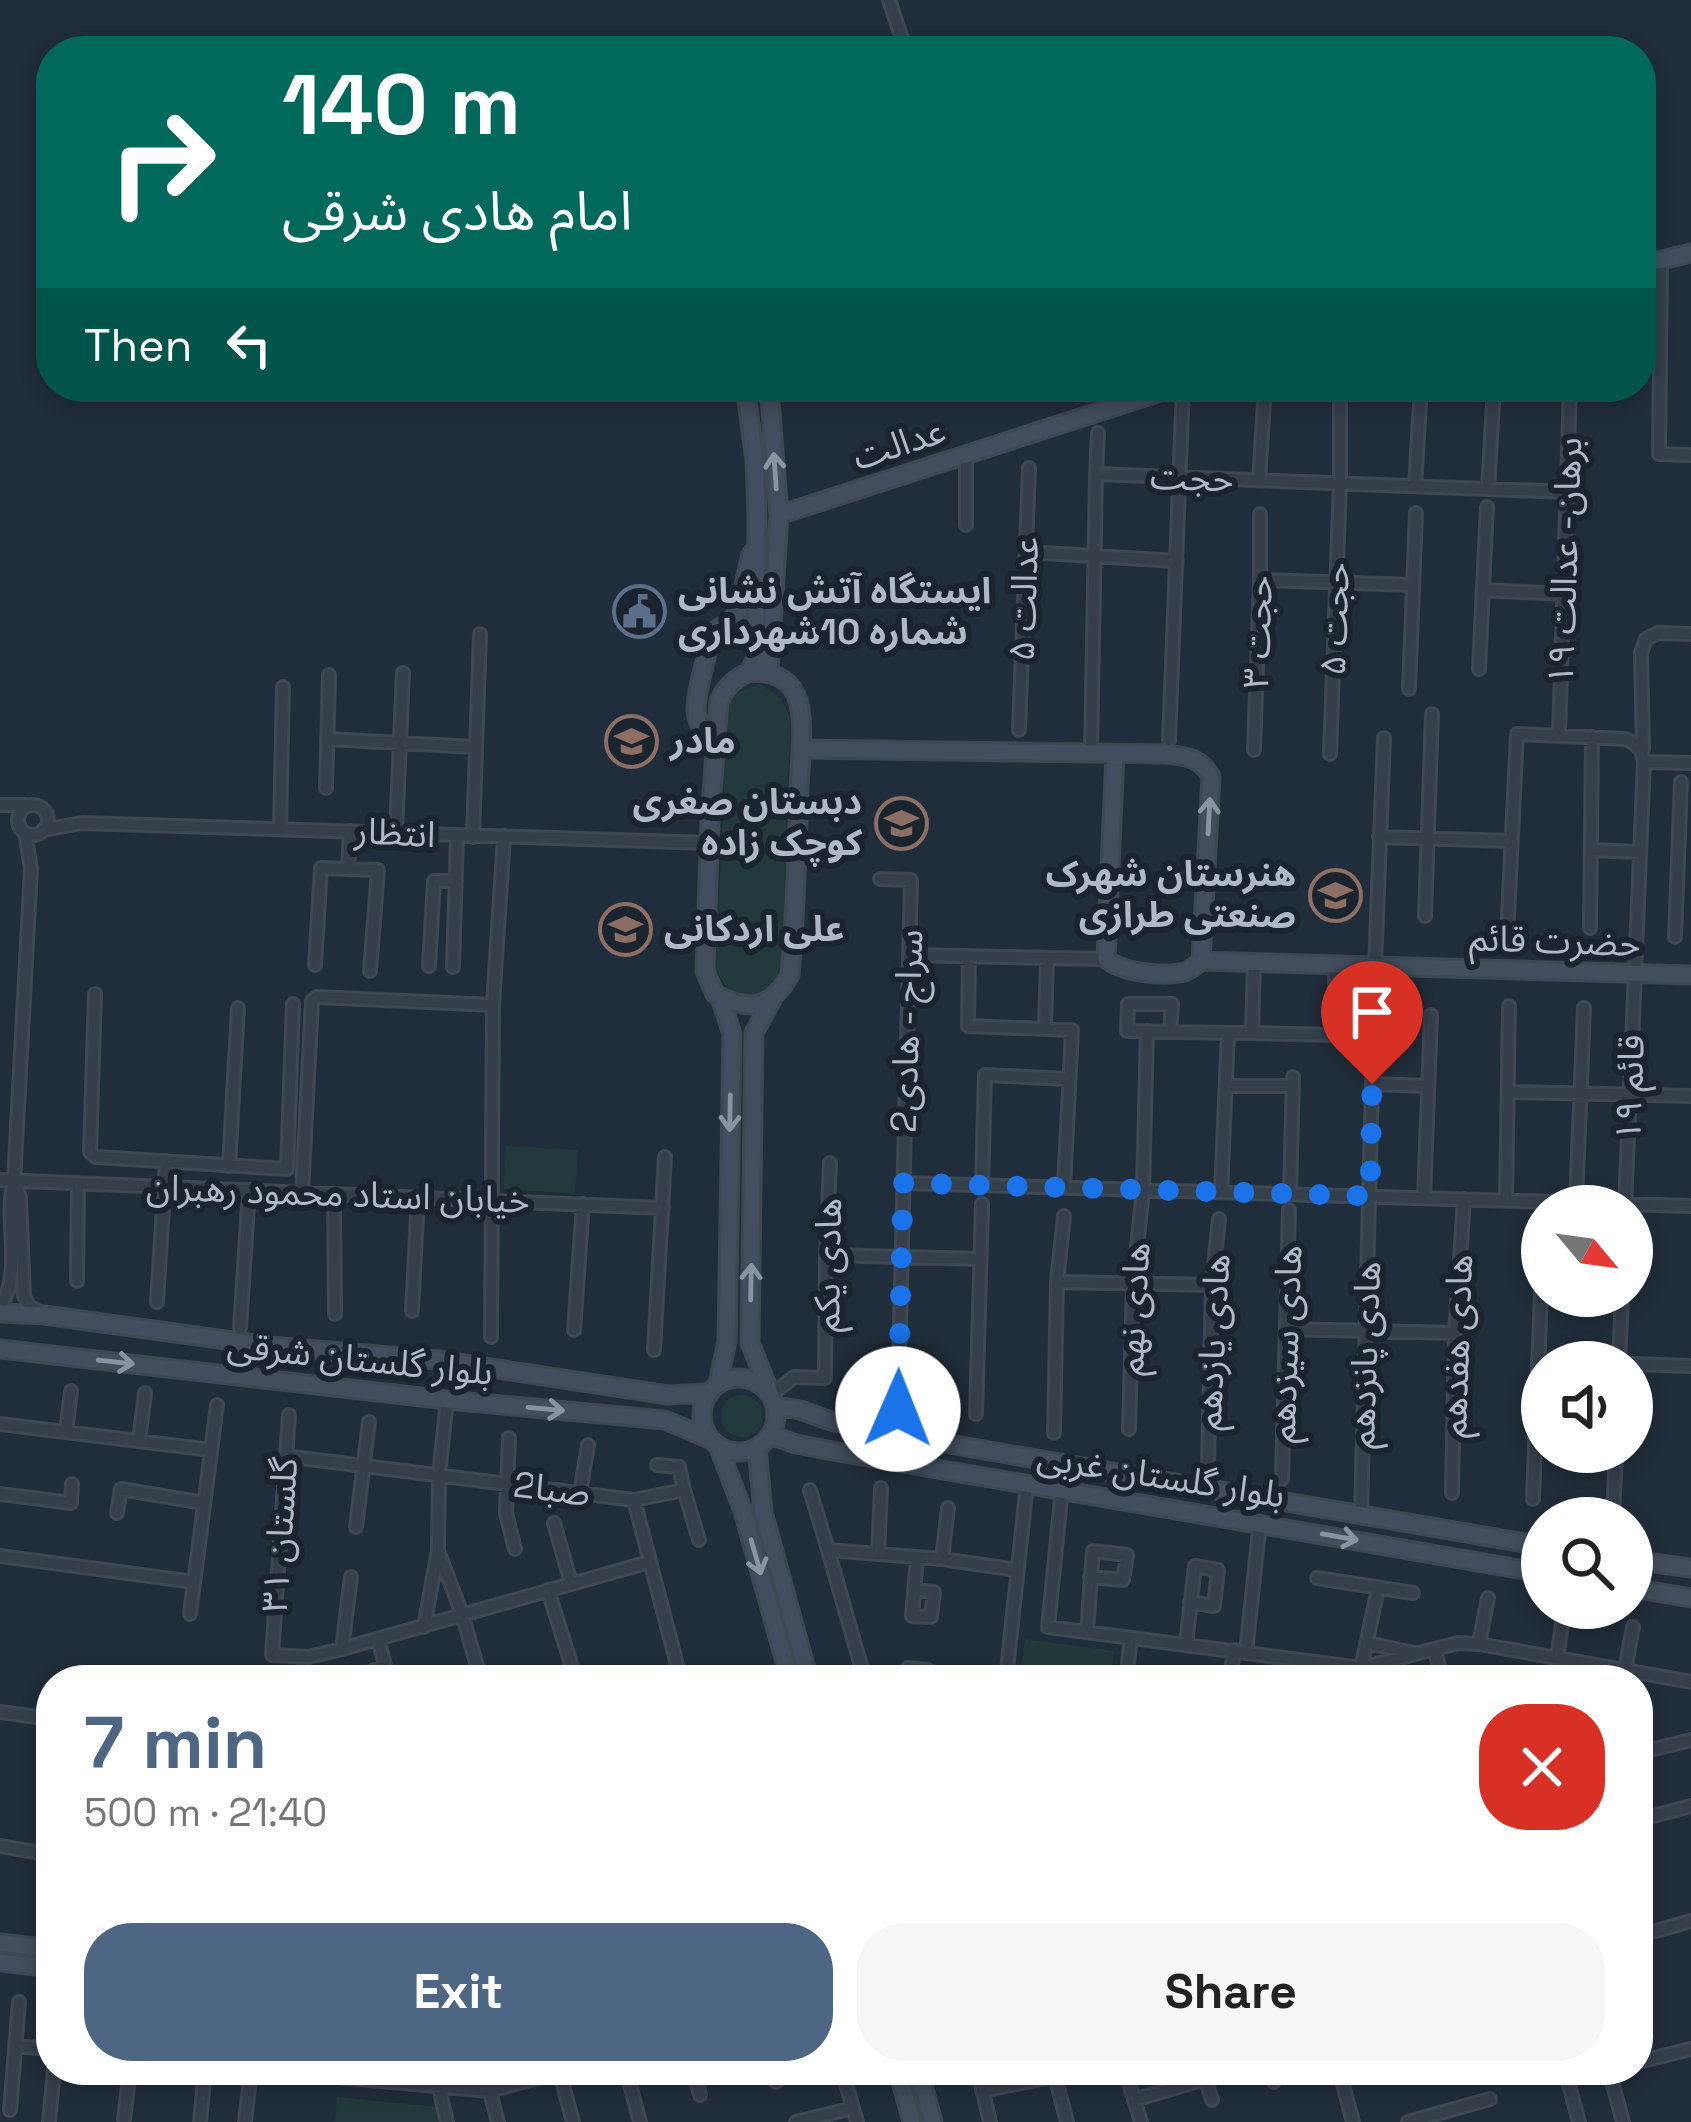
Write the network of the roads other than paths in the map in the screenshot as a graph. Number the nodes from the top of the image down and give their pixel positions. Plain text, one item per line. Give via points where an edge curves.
1 (889, 0) edge
2 (901, 36) edge
3 (1691, 253) edge
4 (1661, 261) junction
5 (1656, 262) edge
6 (747, 402) edge
7 (770, 402) edge
8 (1131, 402) edge
9 (1179, 402) edge
10 (1264, 402) edge
11 (1340, 402) edge
12 (1420, 402) edge
13 (1493, 402) edge
14 (1570, 402) edge
15 (1098, 433) dead end
16 (966, 454) junction
17 (1691, 455) edge
18 (1029, 468) dead end
19 (1096, 474) junction
20 (1181, 478) junction
21 (1259, 480) junction
22 (1340, 484) junction
23 (1415, 486) junction
24 (1488, 489) junction
25 (1567, 492) junction
26 (1487, 507) dead end
27 (1416, 513) dead end
28 (1260, 514) dead end
29 (779, 515) junction
30 (966, 525) dead end
31 (757, 527) junction
32 (1025, 552) junction
33 (1096, 558) junction
34 (1177, 561) junction
35 (1260, 580) junction
36 (1336, 583) junction
37 (1413, 586) junction
38 (1483, 590) junction
39 (1564, 594) junction
40 (481, 634) dead end
41 (1691, 634) edge
42 (1479, 669) dead end
43 (769, 672) junction
44 (403, 673) dead end
45 (749, 673) junction
46 (329, 675) dead end
47 (283, 687) dead end
48 (1409, 689) dead end
49 (1432, 714) dead end
50 (1019, 730) dead end
51 (1558, 735) junction
52 (1592, 737) junction
53 (1384, 738) dead end
54 (327, 739) junction
55 (1169, 740) dead end
56 (402, 743) junction
57 (474, 747) junction
58 (801, 749) junction
59 (1254, 751) dead end
60 (1091, 753) junction
61 (715, 754) junction
62 (1115, 754) junction
63 (1330, 754) dead end
64 (1643, 757) junction
65 (1691, 764) edge
66 (1681, 782) dead end
67 (326, 788) dead end
68 (26, 805) junction
69 (0, 808) edge
70 (46, 811) junction
71 (82, 823) junction
72 (21, 828) junction
73 (280, 828) junction
74 (350, 831) junction
75 (41, 832) junction
76 (396, 832) junction
77 (457, 836) junction
78 (504, 836) junction
79 (1379, 836) junction
80 (473, 837) junction
81 (1428, 838) junction
82 (1510, 841) junction
83 (709, 843) junction
84 (1591, 850) junction
85 (1639, 852) junction
86 (1684, 852) edge
87 (31, 869) junction
88 (348, 869) junction
89 (880, 879) dead end
90 (456, 881) junction
91 (1425, 916) dead end
92 (1590, 928) dead end
93 (1507, 936) dead end
94 (1675, 937) dead end
95 (909, 955) junction
96 (969, 957) junction
97 (1047, 958) junction
98 (1106, 959) junction
99 (1201, 961) junction
100 (1254, 962) junction
101 (316, 965) dead end
102 (1336, 965) junction
103 (429, 966) dead end
104 (1375, 966) junction
105 (453, 967) dead end
106 (370, 971) dead end
107 (1634, 973) junction
108 (1691, 975) edge
109 (95, 994) dead end
110 (720, 998) junction
111 (772, 1000) junction
112 (292, 1004) dead end
113 (494, 1005) junction
114 (1509, 1006) dead end
115 (238, 1008) dead end
116 (1585, 1008) dead end
117 (1431, 1015) dead end
118 (1045, 1028) junction
119 (1148, 1031) junction
120 (1170, 1031) junction
121 (1228, 1033) junction
122 (1252, 1033) junction
123 (1068, 1079) junction
124 (1372, 1084) junction
125 (1227, 1086) junction
126 (1428, 1086) junction
127 (1508, 1092) junction
128 (1581, 1092) junction
129 (1630, 1094) junction
130 (1691, 1096) edge
131 (665, 1157) dead end
132 (166, 1161) junction
133 (830, 1163) dead end
134 (229, 1166) junction
135 (0, 1180) edge
136 (14, 1180) junction
137 (78, 1183) junction
138 (903, 1183) junction
139 (982, 1185) junction
140 (1577, 1185) edge
141 (1626, 1185) edge
142 (165, 1186) junction
143 (1064, 1187) junction
144 (249, 1190) junction
145 (1143, 1190) junction
146 (302, 1192) junction
147 (1222, 1192) junction
148 (334, 1194) junction
149 (1290, 1194) junction
150 (1370, 1196) junction
151 (418, 1197) junction
152 (1424, 1198) junction
153 (1464, 1199) junction
154 (1506, 1200) junction
155 (493, 1201) junction
156 (1521, 1202) edge
157 (583, 1204) junction
158 (982, 1204) dead end
159 (1653, 1205) edge
160 (1691, 1205) edge
161 (663, 1208) junction
162 (1289, 1210) dead end
163 (1064, 1216) dead end
164 (1219, 1220) dead end
165 (826, 1256) junction
166 (902, 1257) junction
167 (980, 1259) junction
168 (77, 1281) dead end
169 (1057, 1282) junction
170 (1132, 1284) junction
171 (1212, 1286) junction
172 (157, 1302) dead end
173 (0, 1310) edge
174 (412, 1311) dead end
175 (335, 1314) dead end
176 (44, 1315) junction
177 (241, 1328) dead end
178 (1286, 1329) junction
179 (574, 1330) dead end
180 (1366, 1331) junction
181 (1455, 1333) junction
182 (491, 1337) dead end
183 (270, 1346) junction
184 (0, 1348) edge
185 (654, 1350) dead end
186 (1653, 1365) edge
187 (1691, 1366) edge
188 (264, 1378) junction
189 (713, 1389) junction
190 (71, 1390) dead end
191 (146, 1393) dead end
192 (668, 1395) junction
193 (447, 1400) junction
194 (773, 1400) junction
195 (217, 1405) dead end
196 (898, 1409) dead end
197 (976, 1414) dead end
198 (290, 1415) dead end
199 (664, 1420) junction
200 (369, 1422) dead end
201 (834, 1422) junction
202 (0, 1424) edge
203 (1129, 1429) dead end
204 (66, 1432) junction
205 (1054, 1433) dead end
206 (771, 1435) junction
207 (509, 1438) dead end
208 (139, 1441) junction
209 (714, 1443) junction
210 (587, 1445) dead end
211 (757, 1448) junction
212 (211, 1450) junction
213 (827, 1450) junction
214 (285, 1456) junction
215 (657, 1465) dead end
216 (365, 1466) junction
217 (1208, 1466) dead end
218 (439, 1475) junction
219 (1282, 1479) dead end
220 (72, 1484) dead end
221 (508, 1484) junction
222 (1027, 1484) junction
223 (758, 1485) junction
224 (732, 1488) junction
225 (881, 1488) dead end
226 (684, 1490) junction
227 (810, 1490) dead end
228 (580, 1493) junction
229 (1452, 1493) dead end
230 (0, 1494) edge
231 (1061, 1499) dead end
232 (634, 1500) junction
233 (204, 1502) junction
234 (948, 1508) dead end
235 (117, 1513) dead end
236 (1361, 1514) junction
237 (1260, 1522) junction
238 (554, 1523) dead end
239 (356, 1527) dead end
240 (699, 1540) dead end
241 (1521, 1542) edge
242 (515, 1549) dead end
243 (438, 1550) junction
244 (828, 1550) junction
245 (878, 1554) junction
246 (0, 1556) edge
247 (917, 1557) junction
248 (942, 1559) junction
249 (649, 1562) junction
250 (1653, 1563) edge
251 (1691, 1568) edge
252 (1521, 1569) edge
253 (1017, 1570) junction
254 (351, 1577) dead end
255 (1090, 1577) junction
256 (1317, 1578) dead end
257 (194, 1582) junction
258 (572, 1583) junction
259 (1378, 1589) junction
260 (548, 1590) junction
261 (914, 1590) junction
262 (1653, 1592) edge
263 (1413, 1593) dead end
264 (1488, 1598) dead end
265 (1691, 1598) edge
266 (1190, 1602) junction
267 (190, 1614) dead end
268 (462, 1614) junction
269 (424, 1627) junction
270 (1561, 1629) edge
271 (1633, 1629) edge
272 (1087, 1632) junction
273 (1131, 1638) junction
274 (377, 1639) junction
275 (1366, 1643) junction
276 (1186, 1644) junction
277 (1479, 1644) junction
278 (341, 1649) junction
279 (1434, 1649) junction
280 (1240, 1651) junction
281 (1417, 1653) junction
282 (1557, 1658) junction
283 (1586, 1663) joint
284 (385, 1665) edge
285 (477, 1665) edge
286 (571, 1665) edge
287 (677, 1665) edge
288 (786, 1665) edge
289 (805, 1665) edge
290 (861, 1665) edge
291 (1007, 1665) edge
292 (1128, 1665) edge
293 (1235, 1665) edge
294 (1314, 1665) edge
295 (1363, 1665) edge
296 (1386, 1665) edge
297 (1439, 1665) edge
298 (1597, 1665) edge
299 (1626, 1665) edge
300 (1653, 1675) edge
301 (1691, 1682) edge
302 (0, 1712) edge
303 (36, 1717) edge
304 (1691, 1740) edge
305 (1653, 1750) edge
306 (1691, 1806) edge
307 (1653, 1816) edge
308 (0, 1846) edge
309 (36, 1852) edge
310 (1691, 1922) edge
311 (1653, 1932) edge
312 (0, 1943) edge
313 (36, 1947) edge
314 (0, 1962) edge
315 (36, 1966) edge
316 (19, 2002) dead end
317 (15, 2046) junction
318 (36, 2048) edge
319 (1691, 2049) edge
320 (1653, 2058) edge
321 (53, 2085) edge
322 (128, 2085) edge
323 (204, 2085) edge
324 (249, 2085) edge
325 (418, 2085) edge
326 (488, 2085) edge
327 (511, 2085) edge
328 (565, 2085) edge
329 (630, 2085) edge
330 (697, 2085) edge
331 (846, 2085) edge
332 (902, 2085) edge
333 (923, 2085) edge
334 (981, 2085) edge
335 (1011, 2085) edge
336 (1057, 2085) edge
337 (1130, 2085) edge
338 (1174, 2085) edge
339 (1207, 2085) edge
340 (1343, 2085) edge
341 (1569, 2085) edge
342 (1612, 2085) edge
343 (424, 2086) joint
344 (439, 2088) junction
345 (489, 2091) junction
346 (982, 2091) junction
347 (700, 2095) dead end
348 (1490, 2099) dead end
349 (1134, 2100) junction
350 (1212, 2100) dead end
351 (853, 2108) junction
352 (10, 2110) dead end
353 (124, 2119) edge
354 (49, 2122) edge
355 (200, 2122) edge
356 (244, 2122) edge
357 (447, 2122) edge
358 (498, 2122) edge
359 (573, 2122) edge
360 (640, 2122) edge
361 (796, 2122) edge
362 (857, 2122) edge
363 (912, 2122) edge
364 (933, 2122) edge
365 (990, 2122) edge
366 (1067, 2122) edge
367 (1141, 2122) edge
368 (1353, 2122) edge
369 (1408, 2122) edge
370 (1579, 2122) edge
371 (1623, 2122) edge

1 - 2 street
3 - 4 main road
4 - 5 main road
4 - 17 street via 1659,454
6 - 31 main road
29 -> 7 main road
8 - 16 main road, عدالت
9 - 20 street
10 - 21 street
11 - 22 street, حجت ۵
12 - 23 street
13 - 24 street
14 - 25 street, برهان- عدالت ۱۹
15 - 19 street
16 - 29 main road, عدالت
16 - 30 street
18 - 32 street, عدالت ۵
19 - 20 street, حجت
19 - 33 street, حجت
20 - 21 street, حجت
20 - 34 street
21 - 22 street, حجت
22 - 23 street, حجت
22 - 36 street, حجت ۵
23 - 24 street, حجت
24 - 25 street, حجت
25 - 39 street, برهان- عدالت ۱۹
26 - 38 street
27 - 37 street
28 - 35 street, حجت ۳
29 - 43 main road
31 - 45 main road via 756,658
31 - 61 main road via 737,613 713,632 696,711
32 - 33 street
32 - 50 street, عدالت ۵
33 - 34 street
33 - 60 street, حجت
34 - 55 street
35 - 36 street
35 - 59 street, حجت ۳
36 - 37 street
36 - 63 street, حجت ۵
37 - 48 street
38 - 39 street
38 - 42 street
39 - 51 street, برهان- عدالت ۱۹
40 - 57 street
41 - 64 street, قائم ۱۹ via 1646,639
43 - 45 main road
43 - 58 main road via 796,694
44 - 56 street
45 - 61 main road via 719,701
46 - 54 street
47 - 73 street
49 - 81 street
51 - 52 street
51 - 82 street via 1517,734
52 - 64 street via 1625,739
52 - 84 street
53 - 79 street, هادی پانزدهم
54 - 56 street
54 - 67 street
56 - 57 street
56 - 76 street
57 - 80 street
58 - 60 main road
58 - 111 main road via 790,975
60 - 62 main road
61 - 83 main road
62 - 98 main road
99 -> 62 main road via 1211,777 1195,758
64 - 65 street
64 - 85 street, قائم ۱۹
66 - 86 street
68 - 69 street
68 - 70 street
68 - 72 street
69 - 72 street
70 - 71 street
70 - 75 street
71 - 73 street, انتظار
71 - 75 street
72 - 75 street
72 - 87 street
73 - 74 street, انتظار
74 - 76 street, انتظار
74 - 88 street
75 - 87 street
76 - 77 street, انتظار
77 - 80 street, انتظار
77 - 90 street
78 - 80 street, انتظار
78 - 83 street, انتظار
78 - 113 street
79 - 81 street
79 - 104 street, هادی پانزدهم
81 - 82 street
81 - 91 street
82 - 93 street
83 - 110 main road via 705,970
84 - 85 street
84 - 92 street
85 - 107 street, قائم ۱۹
86 - 94 street
87 - 136 street
88 - 101 street via 321,868
88 - 106 street via 378,870
89 - 95 street, سراج - هادی2 via 911,880
90 - 103 street via 434,881
90 - 105 street
95 - 96 street
95 - 138 street, سراج - هادی2
96 - 97 street
96 - 118 street via 968,1026
97 - 98 street
97 - 118 street
98 - 99 main road, حضرت قائم via 1129,972 1188,972
99 - 100 main road, حضرت قائم
100 - 102 main road, حضرت قائم
100 - 122 street
102 - 104 main road, حضرت قائم
102 - 122 street via 1332,1036
104 - 107 main road, حضرت قائم
104 - 124 street, هادی پانزدهم
107 - 108 main road, حضرت قائم
107 - 129 street, قائم ۱۹
109 - 132 street via 90,1152
110 - 111 main road
110 -> 189 main road via 732,1034 727,1342
194 -> 111 main road via 750,1342 754,1033
112 - 134 street via 286,1169
113 - 146 street via 312,1001
113 - 155 street
114 - 127 street
115 - 134 street
116 - 128 street
117 - 126 street
118 - 123 street via 1072,1030
119 - 120 street
119 - 120 street, هادی نهم via 1127,1031 1128,1004 1172,1004
119 - 145 street, هادی نهم
120 - 121 street
121 - 122 street
121 - 125 street
123 - 139 street via 985,1075
123 - 143 street
124 - 126 street
124 - 150 street, هادی پانزدهم
125 - 147 street
125 - 149 street via 1293,1082
126 - 152 street
127 - 128 street
127 - 154 street
128 - 129 street
128 - 140 street
129 - 130 street
129 - 141 street, قائم ۱۹
131 - 161 street
132 - 134 street
132 - 142 street
133 - 165 street, هادی یکم
135 - 136 street, خیابان استاد محمود رهبران
136 - 137 street, خیابان استاد محمود رهبران
136 - 173 street via 11,1279
136 - 176 street via 24,1296
137 - 142 street, خیابان استاد محمود رهبران
137 - 168 street
138 - 139 street
138 - 166 street, سراج - هادی2
139 - 143 street
142 - 144 street, خیابان استاد محمود رهبران
142 - 172 street
143 - 145 street
144 - 146 street, خیابان استاد محمود رهبران
144 - 177 street
145 - 147 street
145 - 170 street, هادی نهم
146 - 148 street, خیابان استاد محمود رهبران
147 - 149 street
148 - 151 street, خیابان استاد محمود رهبران
148 - 175 street
149 - 150 street
150 - 152 street
150 - 180 street, هادی پانزدهم
151 - 155 street, خیابان استاد محمود رهبران
151 - 174 street
152 - 153 street
153 - 154 street
153 - 181 street, هادی هفدهم
154 - 156 street
155 - 157 street, خیابان استاد محمود رهبران
155 - 182 street
157 - 161 street, خیابان استاد محمود رهبران
157 - 179 street
158 - 167 street
159 - 160 street
161 - 185 street
162 - 178 street, هادی سیزدهم
163 - 169 street
164 - 171 street, هادی یازدهم
165 - 166 street
165 - 194 street, هادی یکم via 825,1378 794,1376
166 - 167 street
166 - 196 street, سراج - هادی2
167 - 197 street
169 - 170 street
169 - 205 street
170 - 171 street
170 - 203 street, هادی نهم
171 - 217 street, هادی یازدهم
173 - 176 main road, بلوار گلستان شرقی
176 - 183 main road, بلوار گلستان شرقی
178 - 180 street
178 - 219 street, هادی سیزدهم
180 - 181 street
180 - 236 street, هادی پانزدهم
181 - 229 street, هادی هفدهم
183 - 188 main road
183 - 192 main road, بلوار گلستان شرقی via 438,1360
184 -> 188 main road, بلوار گلستان شرقی
186 - 187 street
188 - 193 main road, بلوار گلستان شرقی
189 - 192 main road, بلوار گلستان شرقی
189 - 194 main road via 747,1378
189 - 209 main road via 701,1417
190 - 204 street
191 - 208 street
192 - 199 main road via 673,1409
193 -> 199 main road, بلوار گلستان شرقی
193 - 218 street
194 - 201 main road, بلوار گلستان غربی
194 - 206 main road
195 - 212 street
198 - 214 street, گلستان ۳۱
199 - 209 main road, بلوار گلستان شرقی
200 - 216 street
201 - 213 main road via 819,1433
201 - 236 main road, بلوار گلستان غربی
202 - 204 street
204 - 208 street
206 - 211 main road
206 - 213 main road, بلوار گلستان غربی
207 - 221 street
208 - 212 street
209 - 211 main road via 737,1453
209 - 224 main road
210 - 228 street
211 - 223 main road
212 - 233 street
213 - 222 main road, بلوار گلستان غربی
214 - 216 street, صبا2
214 - 278 street, گلستان ۳۱ via 272,1655
215 - 226 street via 679,1467
216 - 218 street, صبا2
216 - 239 street
218 - 221 street, صبا2
218 - 243 street
220 - 230 street via 71,1503
221 - 228 street, صبا2
221 - 242 street
222 - 237 main road, بلوار گلستان غربی
222 - 253 street
223 - 224 main road via 740,1481
223 - 289 main road
224 -> 288 main road
225 - 245 street
226 - 232 street, صبا2
226 - 240 street
227 - 244 street
228 - 232 street, صبا2
231 - 272 street via 1048,1627
232 - 249 street
233 - 235 street via 121,1489
233 - 257 street
234 - 248 street
236 - 241 main road, بلوار گلستان غربی
237 -> 252 main road, بلوار گلستان غربی
237 - 280 street
238 - 258 street
243 - 268 street
243 - 269 street
244 - 245 street
244 - 290 street
245 - 247 street
246 - 257 street
247 - 248 street
247 - 261 street
248 - 253 street
249 - 258 street
249 - 287 street
250 - 251 main road
253 - 291 street
254 - 278 street
255 - 255 street via 1093,1551 1127,1555 1123,1580
255 - 272 street
256 - 259 street
257 - 267 street
258 - 260 street
259 - 263 street
259 - 275 street
260 - 268 street
260 - 286 street
261 - 261 street via 934,1592 932,1617 912,1616
262 - 265 main road
264 - 277 street
266 - 266 street via 1214,1606 1218,1570 1195,1566
266 - 276 street
268 - 269 street
268 - 285 street
269 - 274 street
270 - 282 street
271 - 299 street
272 - 273 street
273 - 276 street
273 - 292 street
274 - 278 street
274 - 284 street
275 - 281 street
275 - 295 street
276 - 280 street
277 - 279 street
277 - 282 street
279 - 281 street
279 - 297 street
280 - 293 street
280 - 294 street
281 - 296 street
282 - 283 street
283 - 298 street
300 - 301 street
302 - 303 street
304 - 305 street
306 - 307 street
308 - 309 street
310 - 311 street
312 - 313 main road
314 - 315 main road
316 - 317 street
317 - 318 street
317 - 352 street
319 - 320 street
321 - 354 street
322 - 353 street
323 - 355 street
324 - 356 street
325 - 343 street
326 - 345 street
327 - 345 street
328 - 359 street
329 - 360 street
330 - 347 street
331 - 351 street
332 - 363 main road
333 - 364 main road
334 - 346 street
335 - 346 street
336 - 366 street
337 - 349 street
338 - 349 street
339 - 350 street
340 - 368 street
341 - 370 street
342 - 371 street
343 - 344 street
344 - 345 street
344 - 357 street
345 - 358 street
346 - 365 street
348 - 369 street
349 - 367 street
351 - 361 street
351 - 362 street

